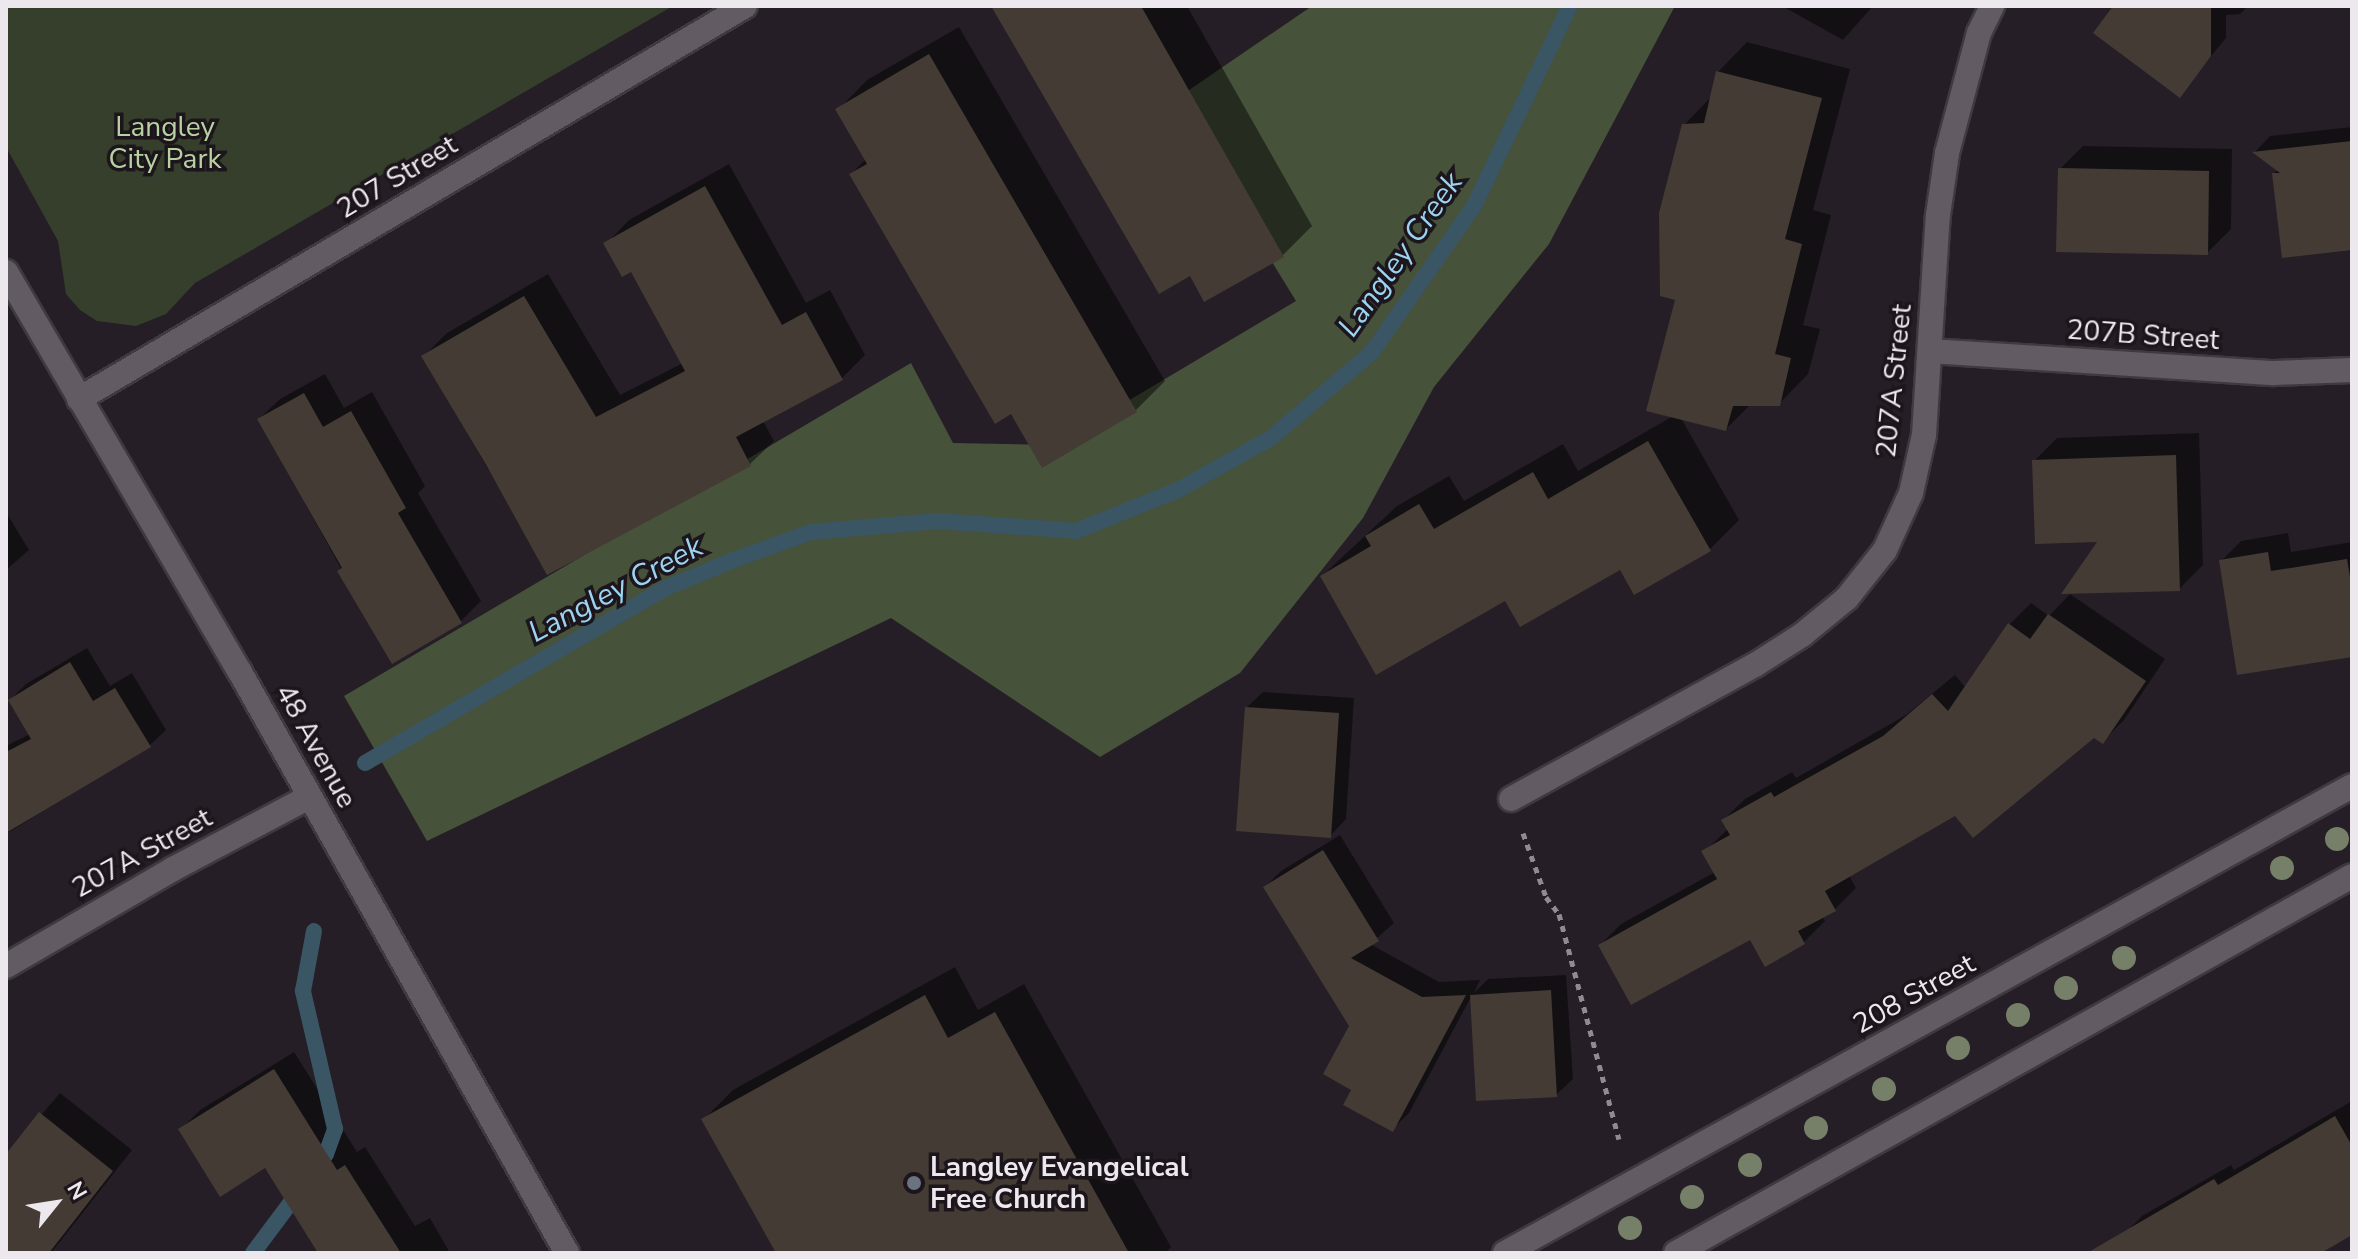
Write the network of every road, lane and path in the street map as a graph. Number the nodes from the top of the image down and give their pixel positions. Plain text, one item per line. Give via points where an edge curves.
1 (745, 6) edge
2 (1992, 6) edge
3 (6, 272) edge
4 (1930, 351) junction
5 (2352, 370) edge
6 (79, 399) junction
7 (2352, 786) edge
8 (309, 797) junction
9 (1511, 799) joint
10 (2352, 876) edge
11 (6, 966) edge
12 (1619, 1139) dead end
13 (567, 1253) edge
14 (1505, 1253) edge
15 (1676, 1253) edge

1 - 6 street, 207 Street
2 - 4 street, 207A Street via 1979,33 1947,153
3 - 6 street, 48 Avenue
4 - 5 street, 207B Street via 2274,373
4 - 9 street, 207A Street via 1924,435 1911,493 1885,550 1847,598 1755,665
6 - 8 street, 48 Avenue
7 - 14 street, 208 Street
8 - 11 street, 207A Street
8 - 13 street, 48 Avenue
9 - 12 path via 1546,897 1559,914
10 - 15 street

